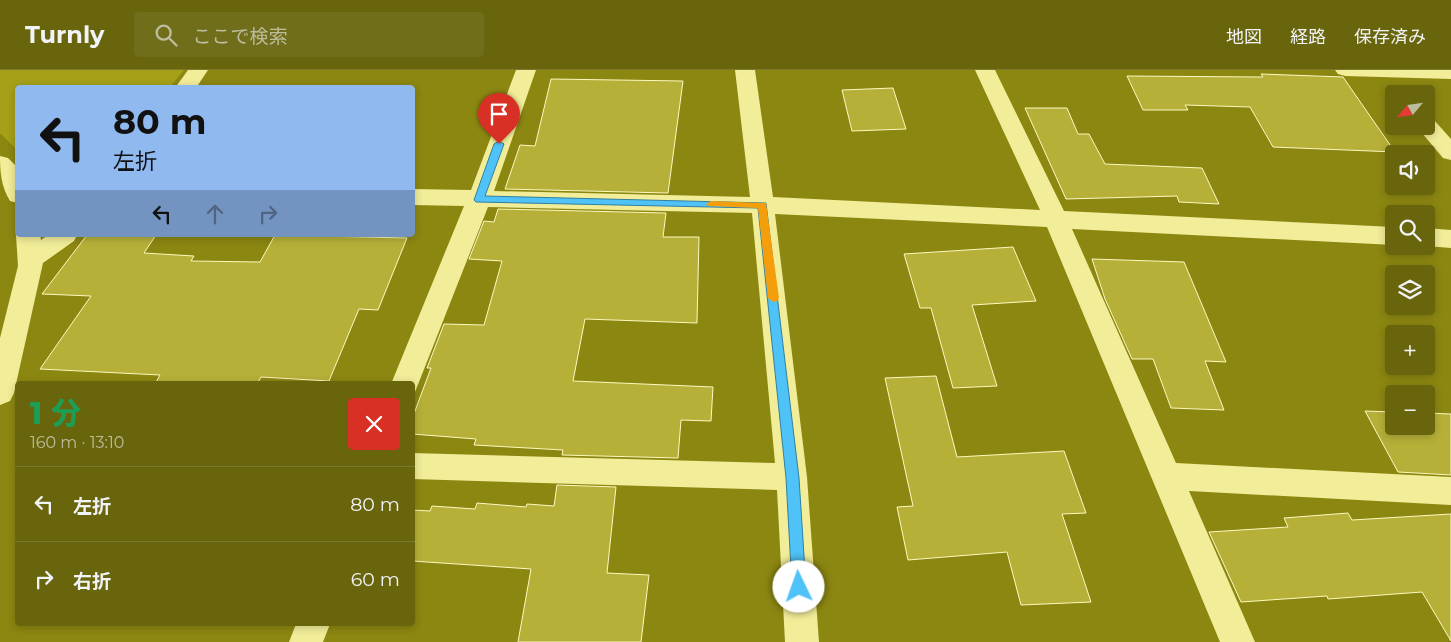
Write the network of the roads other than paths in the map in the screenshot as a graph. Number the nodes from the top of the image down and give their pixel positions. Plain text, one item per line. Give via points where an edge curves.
1 (198, 70) edge
2 (526, 70) edge
3 (746, 70) edge
4 (985, 70) edge
5 (1345, 70) edge
6 (1377, 70) edge
7 (1451, 73) edge
8 (187, 85) edge
9 (1390, 85) edge
10 (1435, 135) edge
11 (1451, 153) edge
12 (0, 163) edge
13 (15, 186) edge
14 (415, 197) edge
15 (479, 200) junction
16 (762, 205) junction
17 (1056, 220) junction
18 (1385, 236) edge
19 (59, 237) edge
20 (1435, 238) edge
21 (1451, 239) edge
22 (29, 248) edge
23 (405, 381) edge
24 (0, 393) edge
25 (415, 466) edge
26 (1167, 476) junction
27 (792, 478) junction
28 (1451, 491) edge
29 (312, 626) edge
30 (306, 642) edge
31 (802, 642) edge
32 (1238, 642) edge

1 - 8 street
2 - 15 street
3 - 16 street
4 - 17 street
5 - 6 street
6 - 7 street
6 - 9 street
10 - 11 street
12 - 13 street via 12,176
14 - 15 street
15 - 16 street
15 - 23 street
16 - 17 street
16 - 27 street
17 - 18 street
17 - 26 street
19 - 22 street
20 - 21 street
22 - 24 street via 31,266
25 - 27 street
26 - 28 street
26 - 32 street
27 - 31 street
29 - 30 street

